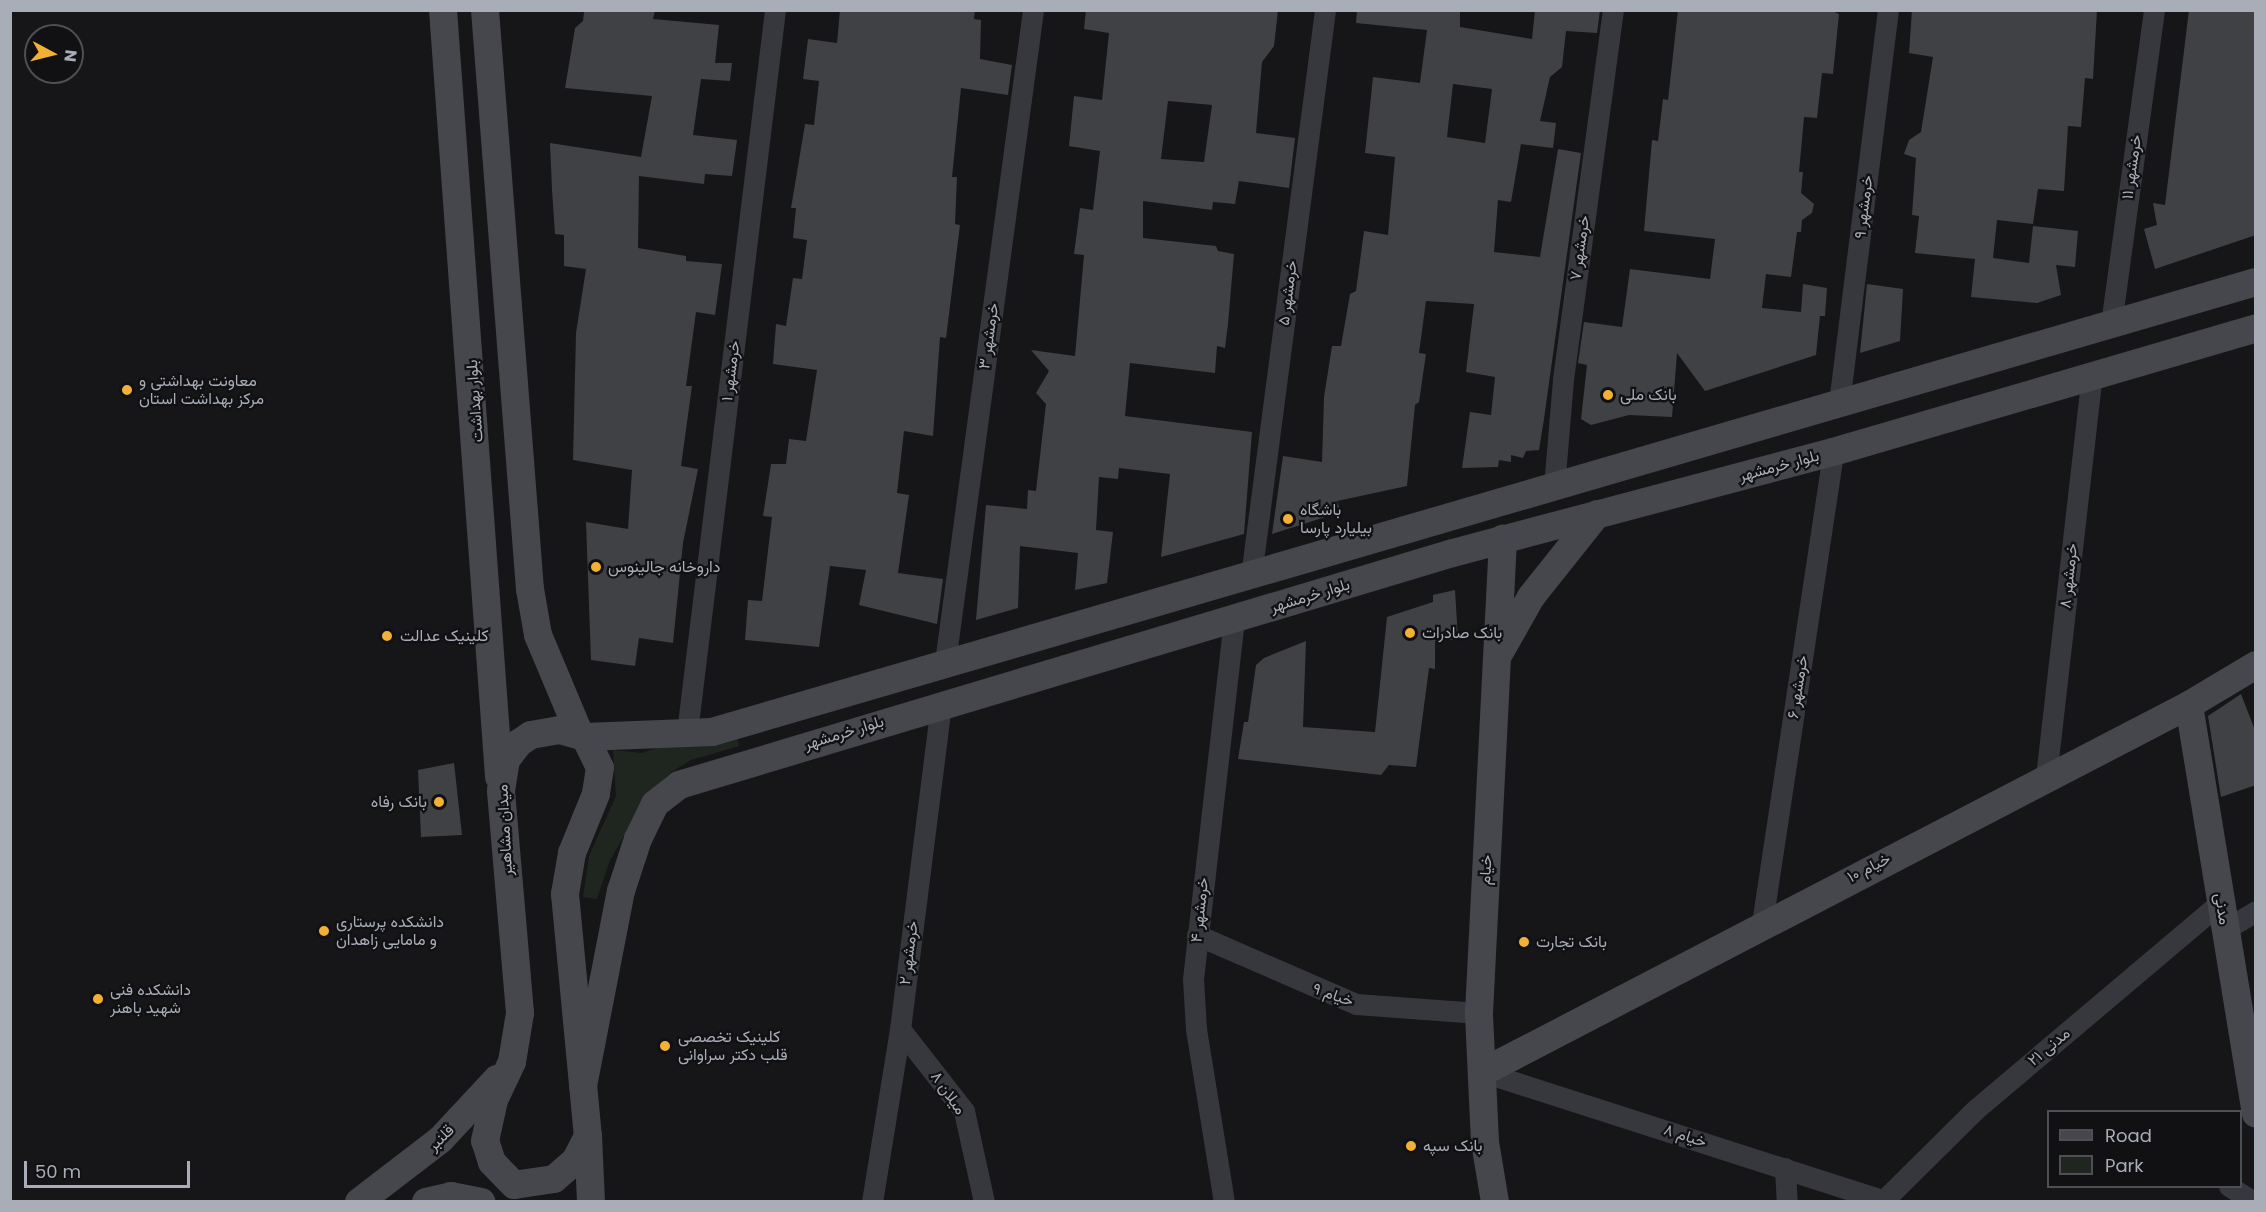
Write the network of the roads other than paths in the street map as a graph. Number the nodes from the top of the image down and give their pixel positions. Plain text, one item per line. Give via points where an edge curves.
1 (443, 10) edge
2 (485, 10) edge
3 (775, 10) edge
4 (1033, 10) edge
5 (1326, 10) edge
6 (1613, 10) edge
7 (1888, 10) edge
8 (2154, 10) edge
9 (2256, 282) edge
10 (2226, 290) junction
11 (2111, 324) junction
12 (2256, 328) edge
13 (2228, 336) junction
14 (2092, 374) junction
15 (1839, 403) junction
16 (1833, 452) junction
17 (1554, 487) junction
18 (1597, 514) junction
19 (1503, 538) junction
20 (1251, 576) junction
21 (1234, 619) junction
22 (1497, 657) junction
23 (945, 662) junction
24 (2256, 665) edge
25 (941, 704) junction
26 (2189, 705) junction
27 (687, 732) junction
28 (583, 736) junction
29 (2046, 777) junction
30 (501, 791) junction
31 (2221, 902) junction
32 (2256, 910) edge
33 (1762, 923) junction
34 (2226, 929) junction
35 (1197, 936) junction
36 (1479, 1013) junction
37 (900, 1029) junction
38 (2250, 1044) edge
39 (512, 1062) junction
40 (1483, 1072) junction
41 (583, 1086) junction
42 (2256, 1114) edge
43 (588, 1136) junction
44 (1785, 1168) junction
45 (2232, 1188) edge
46 (520, 1193) edge
47 (1886, 1201) edge
48 (359, 1202) edge
49 (426, 1202) edge
50 (481, 1202) edge
51 (591, 1202) edge
52 (872, 1202) edge
53 (984, 1202) edge
54 (1224, 1202) edge
55 (1495, 1202) edge
56 (1787, 1202) edge
57 (2254, 1202) edge

1 - 30 main road, بلوار بهداشت
2 - 28 main road via 530,589 538,635
3 - 27 street, خرمشهر ۱
4 - 23 street, خرمشهر ۳
5 - 20 street, خرمشهر ۵
6 - 17 street, خرمشهر ۷ via 1563,379
7 - 15 street, خرمشهر ۹
8 - 11 street, خرمشهر ۱۱
9 - 10 main road
10 - 11 main road
10 - 13 main road
11 - 15 main road
12 - 13 main road, بلوار خرمشهر
13 - 14 main road, بلوار خرمشهر
14 - 16 main road, بلوار خرمشهر
14 - 29 street, خرمشهر ۸
15 - 17 main road
16 - 18 main road, بلوار خرمشهر
16 - 33 street, خرمشهر ۶
17 - 20 main road
18 - 19 main road, بلوار خرمشهر
18 - 22 main road via 1532,597
19 - 21 main road, بلوار خرمشهر
19 - 22 main road, خیام
20 - 23 main road
21 - 25 main road, بلوار خرمشهر
21 - 35 street, خرمشهر ۴
22 - 36 main road, خیام
23 - 25 main road
23 - 27 main road via 712,732
24 - 26 main road, خیام ۱۰
25 - 37 street, خرمشهر ۲
25 - 41 main road, بلوار خرمشهر via 706,774 679,785 655,804 621,891
26 - 29 main road, خیام ۱۰
26 - 31 main road, مدنی
27 - 28 main road
28 - 30 main road, میدان مشاهیر via 560,730 531,735 506,760
28 - 41 main road via 597,758 600,779 572,853 565,894
29 - 33 main road, خیام ۱۰
30 - 39 main road, میدان مشاهیر via 520,1013
31 - 34 main road, مدنی
31 - 47 street, مدنی ۲۱ via 1976,1109
32 - 34 street
33 - 40 main road, خیام ۱۰
34 - 38 main road, مدنی
35 - 36 street, خیام ۹ via 1356,1004
35 - 54 street, خرمشهر ۴ via 1197,1029
36 - 40 main road, خیام
37 - 52 street, خرمشهر ۲
37 - 53 street, میلان ۸ via 964,1111
38 - 42 main road, مدنی
39 - 46 main road, میدان مشاهیر via 494,1100 485,1141 492,1162
39 - 48 main road, قلنبر via 441,1139
40 - 44 street, خیام ۸
40 - 55 main road, خیام via 1485,1142
41 - 43 main road
43 - 46 main road, میدان مشاهیر via 576,1160 554,1179
43 - 51 main road
44 - 47 street, خیام ۸
44 - 56 street
45 - 57 street
49 - 50 main road via 451,1196

